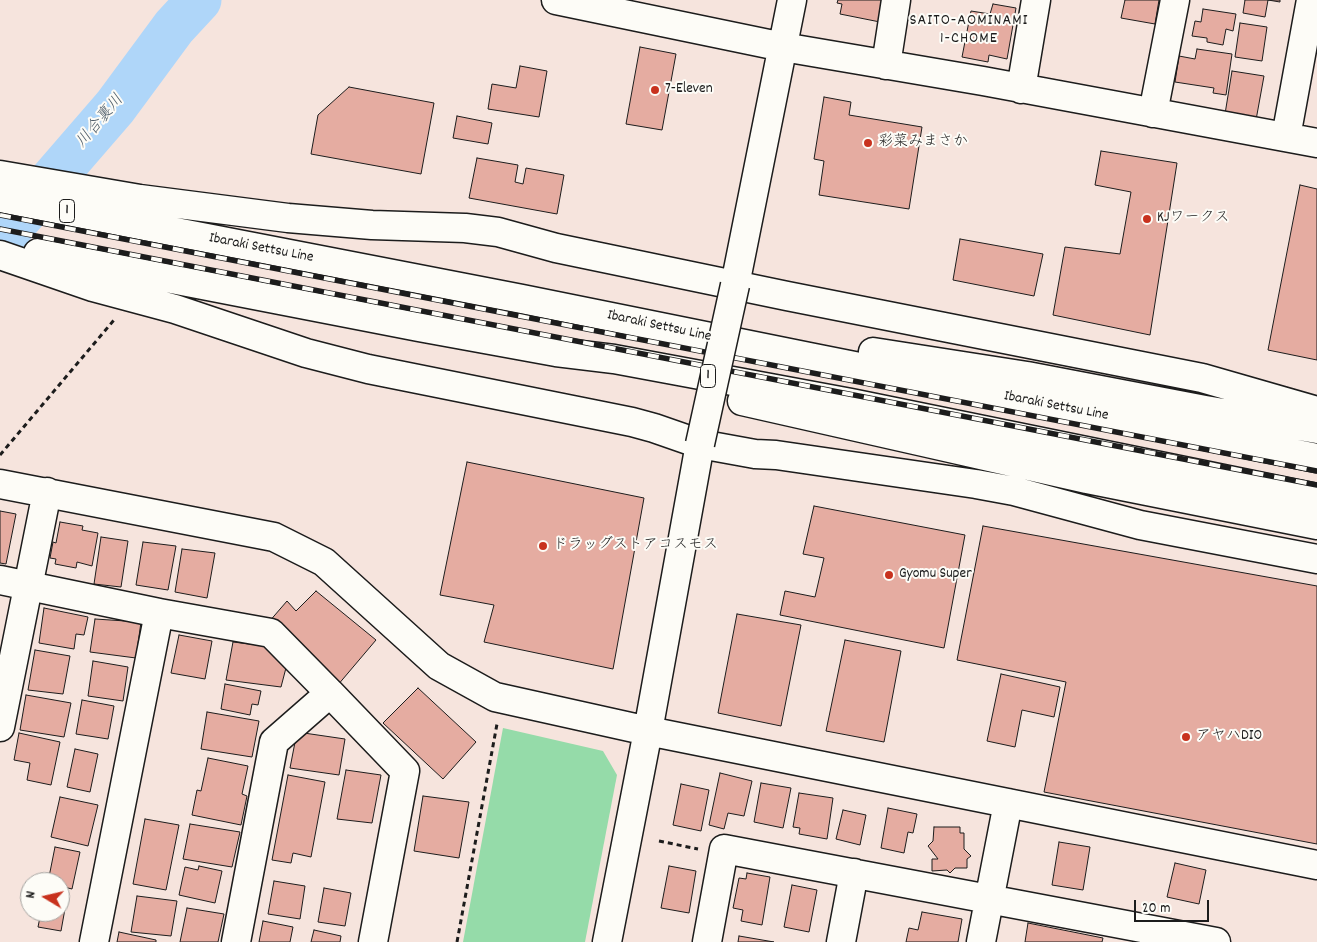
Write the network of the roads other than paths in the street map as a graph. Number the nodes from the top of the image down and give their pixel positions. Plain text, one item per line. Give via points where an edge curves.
1 (556, 0) edge
2 (792, 0) edge
3 (896, 0) edge
4 (1036, 0) edge
5 (1175, 0) edge
6 (1311, 0) edge
7 (783, 47) junction
8 (886, 64) junction
9 (1021, 89) junction
10 (1153, 114) junction
11 (1286, 137) junction
12 (1317, 143) edge
13 (0, 175) edge
14 (0, 198) edge
15 (137, 212) junction
16 (0, 246) edge
17 (0, 255) edge
18 (95, 276) junction
19 (735, 285) junction
20 (566, 308) junction
21 (556, 352) junction
22 (1317, 410) edge
23 (1317, 429) edge
24 (700, 444) junction
25 (1317, 458) edge
26 (0, 484) edge
27 (47, 492) junction
28 (1317, 498) edge
29 (1317, 525) edge
30 (1317, 559) edge
31 (0, 580) edge
32 (27, 586) junction
33 (159, 613) junction
34 (330, 693) junction
35 (0, 727) edge
36 (648, 731) junction
37 (1008, 803) junction
38 (1317, 865) edge
39 (854, 873) junction
40 (989, 899) junction
41 (1123, 933) edge
42 (94, 942) edge
43 (236, 942) edge
44 (372, 942) edge
45 (607, 942) edge
46 (707, 942) edge
47 (841, 942) edge
48 (981, 942) edge
49 (1216, 942) edge

1 - 7 main road
2 - 7 main road
3 - 8 main road
4 - 9 main road
5 - 10 main road
6 - 11 main road
7 - 8 main road
7 - 19 main road
8 - 9 main road
9 - 10 main road
10 - 11 main road
11 - 12 main road
13 - 15 main road
14 - 15 main road, Ibaraki Settsu Line / 1
15 - 19 main road via 238,213 381,226 498,232 556,248
15 - 20 main road, Ibaraki Settsu Line / 1
16 - 18 main road, 1
17 - 18 main road
18 - 21 main road, 1
18 - 24 main road via 175,309 306,353 411,379 632,422
19 - 22 main road via 1193,376
19 - 24 main road, bridge
20 - 23 main road via 585,306 1027,376
20 - 25 main road, Ibaraki Settsu Line / 1
21 - 28 main road, 1 via 614,359 850,403
21 - 29 main road via 611,371 984,456
24 - 30 main road via 1014,491 1140,525
24 - 36 main road
26 - 27 main road
27 - 32 main road
27 - 36 main road via 274,537 324,562 439,666 495,697
31 - 32 main road
32 - 33 main road
32 - 35 main road
33 - 34 main road via 270,634
33 - 42 main road
34 - 43 main road via 274,742
34 - 44 main road via 405,771
36 - 37 main road
36 - 45 main road
37 - 38 main road
37 - 40 main road
39 - 40 main road
39 - 46 main road via 724,848
39 - 47 main road
40 - 41 main road
40 - 48 main road
41 - 49 main road

